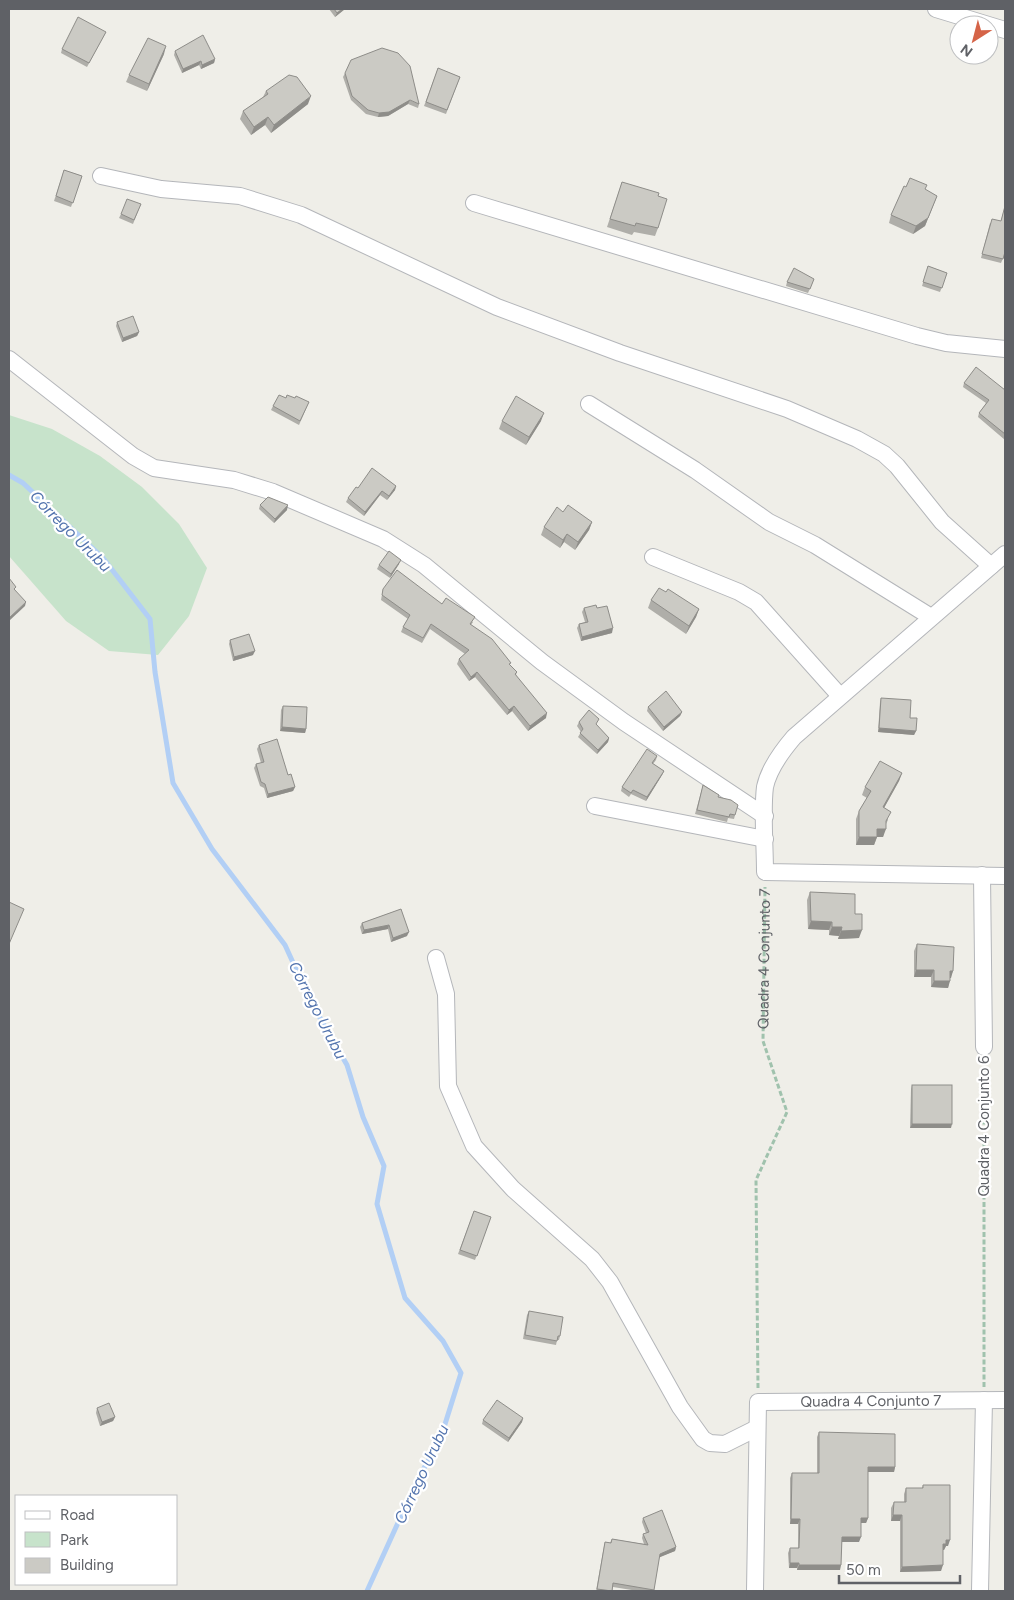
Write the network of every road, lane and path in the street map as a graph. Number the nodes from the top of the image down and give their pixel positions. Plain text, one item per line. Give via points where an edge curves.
1 (936, 9) edge
2 (1005, 30) edge
3 (101, 176) dead end
4 (474, 203) dead end
5 (1005, 349) edge
6 (9, 359) edge
7 (589, 404) dead end
8 (1005, 554) edge
9 (652, 557) dead end
10 (991, 566) junction
11 (931, 617) junction
12 (840, 696) junction
13 (595, 806) dead end
14 (766, 816) junction
15 (765, 839) junction
16 (766, 872) junction
17 (982, 876) junction
18 (1005, 876) edge
19 (436, 958) dead end
20 (984, 1047) joint
21 (984, 1400) junction
22 (1005, 1400) edge
23 (758, 1402) junction
24 (757, 1428) junction
25 (755, 1591) edge
26 (980, 1591) edge

1 - 2 street
3 - 10 street via 161,189 240,196 301,214 497,307 620,353 770,403 857,439 884,454 897,466 942,522
4 - 5 street via 917,336 946,343
6 - 14 street via 133,456 154,468 234,480 273,492 383,539 424,565 542,662 624,722
7 - 11 street via 695,470 769,522 815,545
8 - 10 street
9 - 12 street via 740,592 756,602
10 - 11 street
11 - 12 street
12 - 14 street via 780,753 766,786
13 - 15 street
14 - 15 street
15 - 16 street
16 - 17 street, Quadra 4 Conjunto 7
16 - 23 path, Quadra 4 Conjunto 7 via 763,1040 787,1112 756,1180
17 - 18 street
17 - 20 street, Quadra 4 Conjunto 6
19 - 24 street via 446,994 448,1086 474,1146 513,1189 598,1267 622,1301 680,1407 703,1439 725,1444
20 - 21 path, Quadra 4 Conjunto 6
21 - 22 street
21 - 23 street, Quadra 4 Conjunto 7
21 - 26 street
23 - 24 street
24 - 25 street

